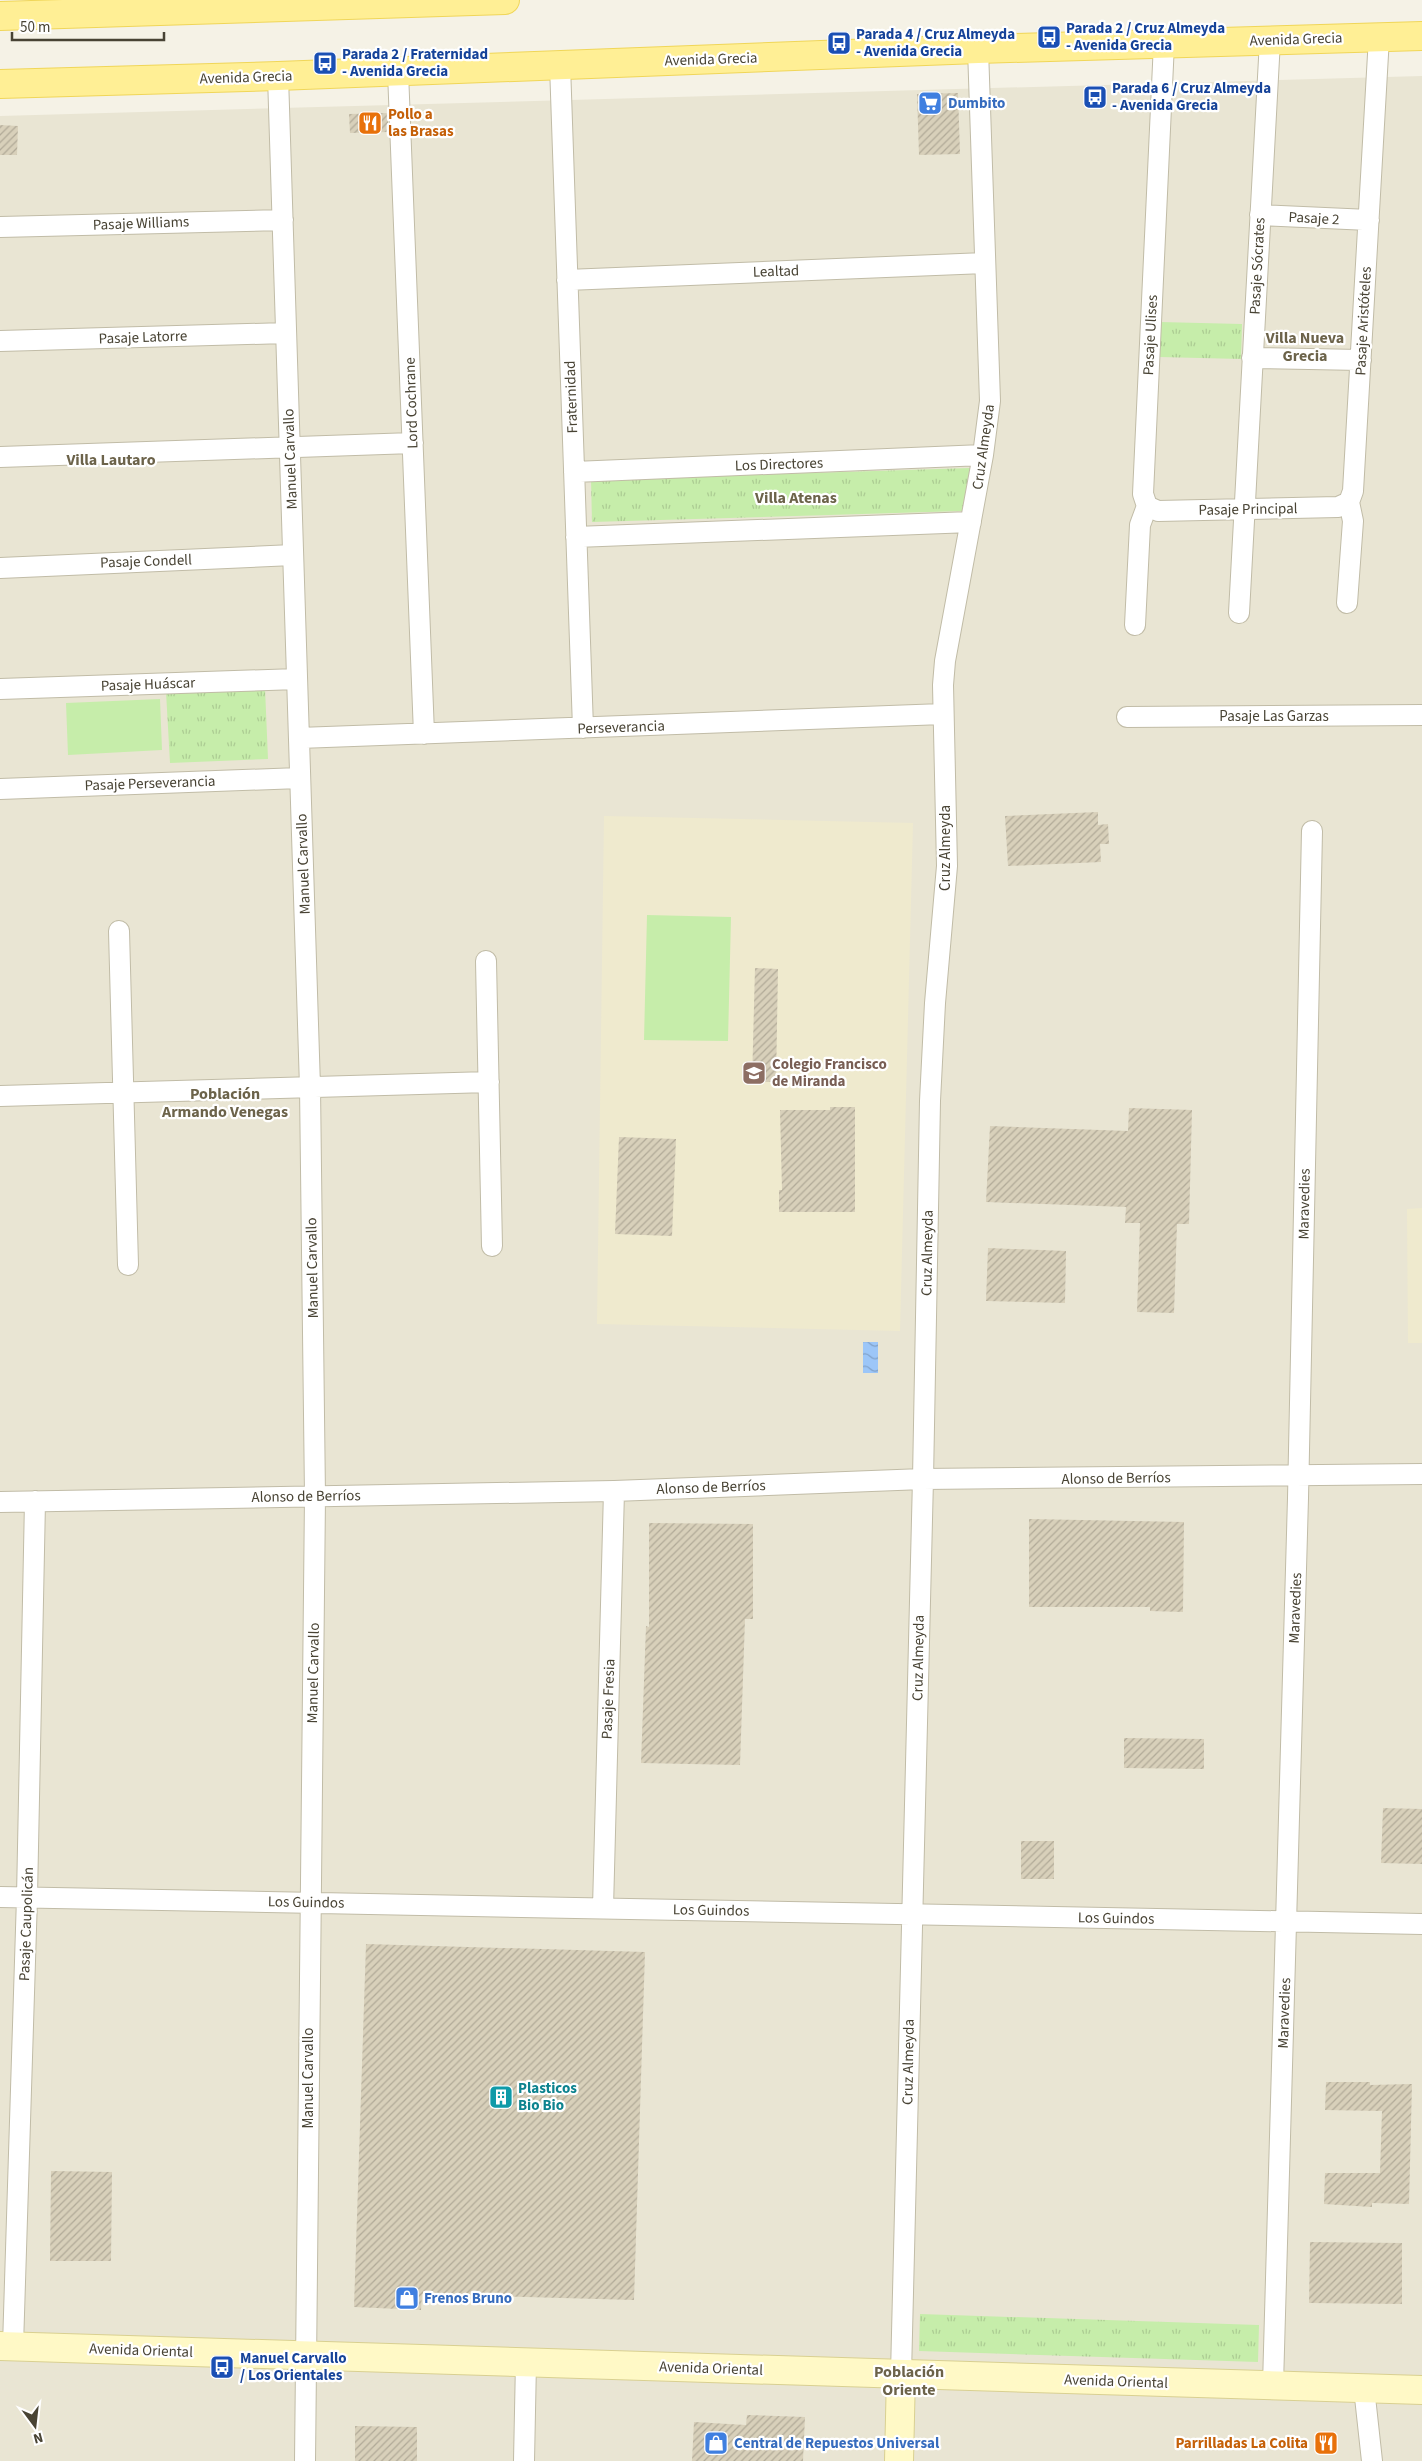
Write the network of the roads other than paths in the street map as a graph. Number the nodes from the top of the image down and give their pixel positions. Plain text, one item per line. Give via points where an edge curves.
1 (478, 0) edge
2 (505, 0) edge
3 (325, 3) edge
4 (0, 16) edge
5 (1422, 36) edge
6 (1379, 37) junction
7 (1270, 40) junction
8 (1164, 43) junction
9 (978, 49) junction
10 (560, 65) junction
11 (398, 72) junction
12 (278, 76) junction
13 (0, 84) edge
14 (1260, 215) junction
15 (283, 220) junction
16 (1369, 220) junction
17 (0, 227) edge
18 (985, 263) junction
19 (567, 280) junction
20 (286, 333) junction
21 (0, 341) edge
22 (1252, 358) junction
23 (1361, 360) junction
24 (413, 442) junction
25 (290, 447) junction
26 (983, 456) junction
27 (0, 457) edge
28 (574, 472) junction
29 (1349, 502) junction
30 (1146, 506) junction
31 (1245, 508) junction
32 (971, 522) junction
33 (576, 537) junction
34 (293, 555) junction
35 (0, 568) edge
36 (1347, 603) dead end
37 (1239, 613) dead end
38 (1135, 625) dead end
39 (297, 679) junction
40 (0, 689) edge
41 (942, 714) junction
42 (1422, 715) edge
43 (1127, 717) dead end
44 (583, 728) junction
45 (424, 734) junction
46 (299, 738) junction
47 (300, 778) junction
48 (0, 789) edge
49 (1312, 831) dead end
50 (120, 931) dead end
51 (486, 961) dead end
52 (489, 1082) junction
53 (310, 1087) junction
54 (123, 1092) junction
55 (0, 1096) edge
56 (492, 1246) dead end
57 (128, 1266) dead end
58 (1422, 1474) edge
59 (1299, 1476) junction
60 (923, 1479) junction
61 (614, 1491) junction
62 (315, 1496) junction
63 (35, 1501) junction
64 (0, 1502) edge
65 (0, 1896) edge
66 (27, 1897) junction
67 (310, 1902) junction
68 (603, 1908) junction
69 (912, 1914) junction
70 (1286, 1921) junction
71 (1422, 1924) edge
72 (6, 2346) edge
73 (306, 2356) junction
74 (526, 2362) junction
75 (901, 2374) junction
76 (1273, 2385) junction
77 (1364, 2388) junction
78 (1422, 2390) edge
79 (305, 2461) edge
80 (524, 2461) edge
81 (899, 2461) edge
82 (1372, 2461) edge

1 - 2 main road
1 - 3 main road
3 - 4 main road
5 - 6 main road, Avenida Grecia
6 - 7 main road, Avenida Grecia
6 - 16 street, Pasaje Aristóteles
7 - 8 main road, Avenida Grecia
7 - 14 street, Pasaje Sócrates
8 - 9 main road, Avenida Grecia
8 - 30 street, Pasaje Ulises via 1143,494
9 - 10 main road, Avenida Grecia
9 - 18 street, Cruz Almeyda
10 - 11 main road, Avenida Grecia
10 - 19 street, Fraternidad
11 - 12 main road, Avenida Grecia
11 - 24 street, Lord Cochrane
12 - 13 main road, Avenida Grecia
12 - 15 street, Manuel Carvallo
14 - 16 street, Pasaje 2
14 - 22 street, Pasaje Sócrates
15 - 17 street, Pasaje Williams
15 - 20 street, Manuel Carvallo
16 - 23 street, Pasaje Aristóteles
18 - 19 street, Lealtad
18 - 26 street, Cruz Almeyda via 990,377
19 - 28 street, Fraternidad
20 - 21 street, Pasaje Latorre
20 - 25 street, Manuel Carvallo
22 - 23 street
22 - 31 street, Pasaje Sócrates
23 - 29 street, Pasaje Aristóteles via 1353,491
24 - 25 street
24 - 45 street, Lord Cochrane
25 - 27 street
25 - 34 street, Manuel Carvallo
26 - 28 street, Los Directores
26 - 32 street, Cruz Almeyda
28 - 33 street, Fraternidad
29 - 31 street, Pasaje Principal via 1338,507
29 - 36 street, Pasaje Aristóteles via 1353,520
30 - 31 street, Pasaje Principal via 1158,511
30 - 38 street, Pasaje Ulises via 1140,525
31 - 37 street, Pasaje Sócrates
32 - 33 street
32 - 41 street, Cruz Almeyda via 945,661
33 - 44 street, Fraternidad
34 - 35 street, Pasaje Condell
34 - 39 street, Manuel Carvallo
39 - 40 street, Pasaje Huáscar
39 - 46 street, Manuel Carvallo
41 - 44 street, Perseverancia
41 - 60 street, Cruz Almeyda via 947,866 930,1101
42 - 43 street, Pasaje Las Garzas
44 - 45 street, Perseverancia
45 - 46 street, Perseverancia
46 - 47 street, Manuel Carvallo
47 - 48 street, Pasaje Perseverancia
47 - 53 street, Manuel Carvallo
49 - 59 street, Maravedies
50 - 54 street
51 - 52 street
52 - 53 street
52 - 56 street
53 - 54 street
53 - 62 street, Manuel Carvallo
54 - 55 street
54 - 57 street
58 - 59 street, Alonso de Berríos
59 - 60 street, Alonso de Berríos
59 - 70 street, Maravedies
60 - 61 street, Alonso de Berríos
60 - 69 street, Cruz Almeyda
61 - 62 street, Alonso de Berríos
61 - 68 street, Pasaje Fresia
62 - 63 street, Alonso de Berríos
62 - 67 street, Manuel Carvallo
63 - 64 street, Alonso de Berríos
63 - 66 street, Pasaje Caupolicán
65 - 66 street, Los Guindos
66 - 67 street, Los Guindos
66 - 72 street, Pasaje Caupolicán
67 - 68 street, Los Guindos
67 - 73 street, Manuel Carvallo
68 - 69 street, Los Guindos
69 - 70 street, Los Guindos
69 - 75 street, Cruz Almeyda
70 - 71 street, Los Guindos
70 - 76 street, Maravedies
72 - 73 main road, Avenida Oriental
73 - 74 main road, Avenida Oriental
73 - 79 street, Manuel Carvallo
74 - 75 main road, Avenida Oriental
74 - 80 street
75 - 76 main road, Avenida Oriental
75 - 81 main road, Cruz Almeyda
76 - 77 main road, Avenida Oriental
77 - 78 main road, Avenida Oriental
77 - 82 street

